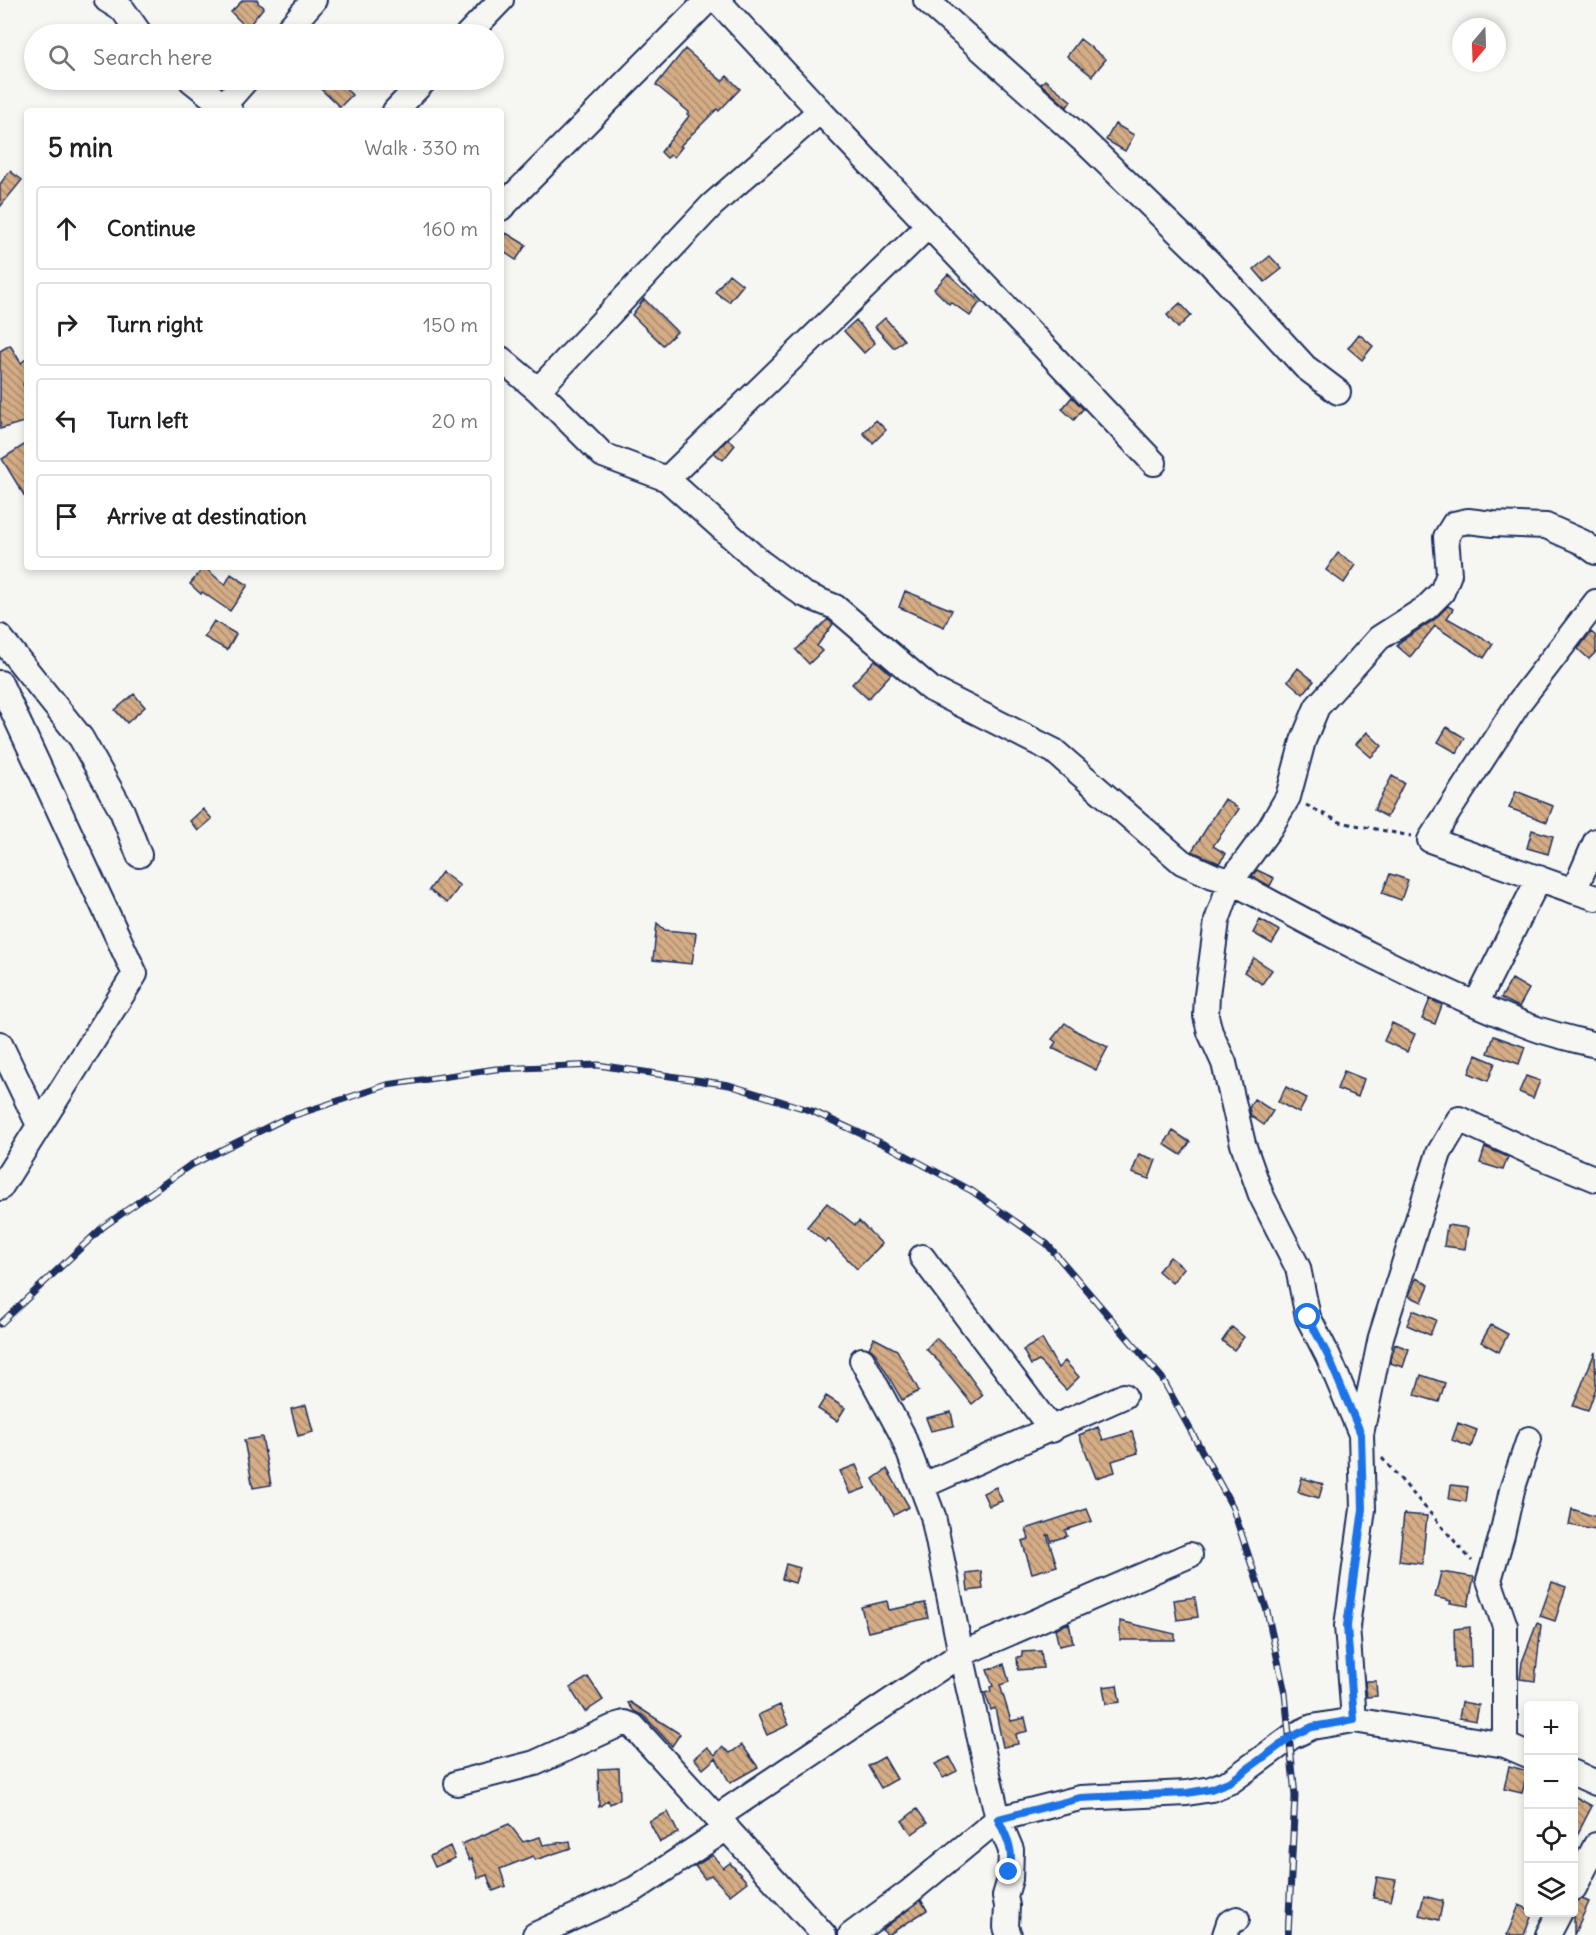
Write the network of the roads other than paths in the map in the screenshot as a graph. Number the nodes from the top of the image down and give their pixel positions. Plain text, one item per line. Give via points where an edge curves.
1 (108, 0) edge
2 (314, 0) edge
3 (501, 0) edge
4 (708, 0) edge
5 (717, 0) edge
6 (926, 0) edge
7 (133, 24) edge
8 (293, 24) edge
9 (478, 24) edge
10 (203, 90) edge
11 (239, 90) edge
12 (415, 90) edge
13 (227, 108) edge
14 (398, 108) edge
15 (820, 111) junction
16 (504, 205) edge
17 (928, 225) junction
18 (504, 362) edge
19 (538, 390) junction
20 (1338, 392) dead end
21 (1154, 463) dead end
22 (667, 479) junction
23 (1596, 552) edge
24 (1596, 602) edge
25 (0, 638) edge
26 (0, 683) edge
27 (1596, 841) edge
28 (139, 855) dead end
29 (1539, 878) junction
30 (1231, 881) junction
31 (1585, 894) edge
32 (1476, 1004) junction
33 (0, 1044) edge
34 (1596, 1045) edge
35 (39, 1125) junction
36 (1596, 1179) edge
37 (0, 1188) edge
38 (922, 1257) dead end
39 (862, 1360) dead end
40 (1124, 1396) dead end
41 (1052, 1430) junction
42 (1361, 1434) junction
43 (1529, 1439) dead end
44 (922, 1486) junction
45 (1190, 1555) dead end
46 (961, 1654) junction
47 (1354, 1720) junction
48 (1505, 1745) junction
49 (1524, 1753) edge
50 (1578, 1775) edge
51 (457, 1783) dead end
52 (1596, 1783) edge
53 (998, 1819) junction
54 (722, 1822) junction
55 (1596, 1845) edge
56 (1578, 1880) edge
57 (1557, 1917) edge
58 (535, 1935) edge
59 (824, 1935) edge
60 (851, 1935) edge
61 (1010, 1935) edge
62 (1548, 1935) edge

1 - 7 street via 123,10
2 - 8 street
3 - 9 street
4 - 16 street
5 - 15 street
6 - 20 street via 1092,149 1209,262 1305,367
10 - 13 street
11 - 13 street
12 - 14 street
15 - 17 street
15 - 19 street via 712,205
17 - 21 street
17 - 22 street
18 - 19 street
19 - 22 street via 603,455
22 - 30 street via 760,562 803,594 835,607 931,689 1054,751 1182,862
23 - 30 street via 1546,526 1468,521 1455,524 1446,537 1449,574 1442,592 1426,608 1379,638 1317,707 1288,797
24 - 29 street via 1520,701 1430,840
25 - 28 street via 81,738 122,811
26 - 35 street via 135,974
27 - 31 street
29 - 31 street
29 - 32 street
30 - 32 street via 1328,934
30 - 42 street via 1217,921 1206,1016 1224,1063 1243,1144 1261,1195 1298,1268 1308,1317
32 - 34 street via 1528,1026
33 - 35 street
35 - 37 street
36 - 42 street via 1459,1119 1439,1153 1381,1337
38 - 41 street
39 - 44 street via 902,1434
40 - 41 street
41 - 44 street
42 - 47 street via 1363,1509 1347,1626
43 - 48 street via 1489,1580 1505,1626
44 - 46 street via 933,1516
45 - 46 street
46 - 53 street
46 - 54 street
47 - 48 street
47 - 53 street via 1312,1727 1291,1737 1231,1781 1211,1789 1080,1798
48 - 49 street
50 - 52 street
51 - 54 street via 535,1763 625,1723 633,1726
53 - 60 street
53 - 61 street via 1011,1850 1005,1896 1006,1928
54 - 58 street via 635,1889
54 - 59 street
55 - 56 street
57 - 62 street

